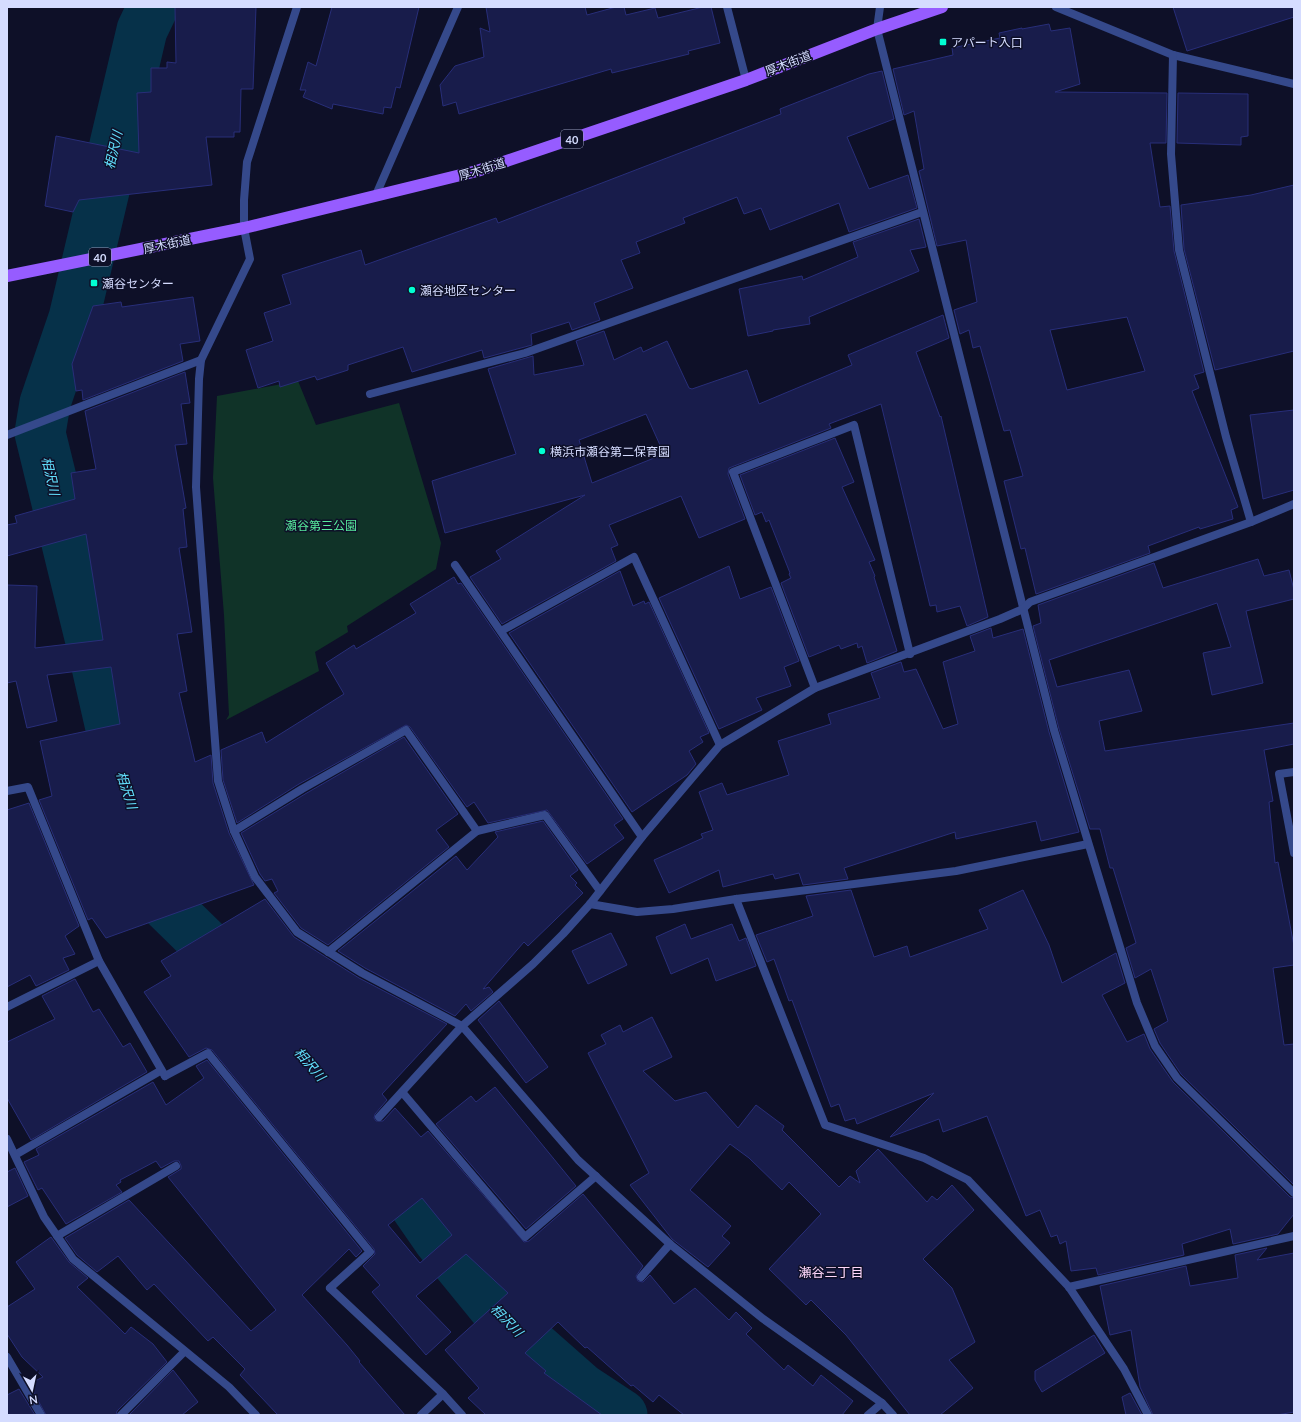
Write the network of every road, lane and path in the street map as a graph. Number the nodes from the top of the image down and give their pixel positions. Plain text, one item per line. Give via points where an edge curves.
1 (297, 7) edge
2 (458, 7) edge
3 (727, 7) edge
4 (880, 7) edge
5 (942, 7) edge
6 (1056, 7) edge
7 (877, 28) junction
8 (1173, 55) junction
9 (746, 80) junction
10 (1294, 84) edge
11 (375, 197) junction
12 (922, 212) junction
13 (244, 228) junction
14 (7, 276) edge
15 (201, 360) junction
16 (370, 394) dead end
17 (7, 435) edge
18 (1294, 504) edge
19 (1251, 522) junction
20 (454, 565) dead end
21 (1023, 609) junction
22 (501, 631) junction
23 (910, 654) junction
24 (815, 688) junction
25 (720, 745) junction
26 (1294, 772) edge
27 (7, 791) edge
28 (234, 831) junction
29 (477, 831) junction
30 (642, 837) junction
31 (1088, 844) junction
32 (1294, 853) edge
33 (600, 891) junction
34 (736, 899) junction
35 (590, 904) junction
36 (328, 952) junction
37 (99, 961) junction
38 (7, 1007) edge
39 (462, 1026) junction
40 (163, 1074) junction
41 (402, 1092) junction
42 (378, 1117) dead end
43 (7, 1139) edge
44 (15, 1155) junction
45 (176, 1166) dead end
46 (596, 1176) junction
47 (1294, 1193) edge
48 (57, 1236) junction
49 (1294, 1236) edge
50 (670, 1244) junction
51 (641, 1277) dead end
52 (1069, 1287) junction
53 (184, 1352) junction
54 (7, 1357) edge
55 (443, 1394) junction
56 (882, 1403) junction
57 (41, 1415) edge
58 (120, 1415) edge
59 (256, 1415) edge
60 (421, 1415) edge
61 (462, 1415) edge
62 (868, 1415) edge
63 (893, 1415) edge
64 (1148, 1415) edge

1 - 13 street via 247,162
2 - 11 street
3 - 9 street
4 - 7 street
5 - 7 main road, 厚木街道 / 40
6 - 8 street
7 - 9 main road, 厚木街道 / 40
7 - 12 street
8 - 10 street
8 - 19 street via 1171,154 1179,250 1226,436
9 - 11 main road, 厚木街道 / 40 via 477,171
11 - 13 main road, 厚木街道 / 40
12 - 16 street via 525,353
12 - 21 street
13 - 14 main road, 厚木街道 / 40
13 - 15 street via 250,259
15 - 17 street
15 - 28 street via 196,487 218,781
18 - 19 street
19 - 21 street via 1030,602
20 - 22 street
21 - 23 street
21 - 31 street via 1054,730
22 - 25 street via 634,557
22 - 30 street
23 - 24 street
23 - 24 street via 854,425 733,472
24 - 25 street
25 - 30 street
26 - 32 street via 1279,774
27 - 37 street via 28,787
28 - 29 street via 406,730
28 - 36 street via 255,877 297,932
29 - 33 street via 545,815
29 - 36 street
30 - 33 street
31 - 34 street via 956,871
31 - 47 street via 1137,1003 1155,1046 1177,1078
33 - 35 street
34 - 35 street via 637,912
34 - 52 street via 825,1125 924,1158 968,1180
35 - 39 street via 533,964
36 - 39 street
37 - 38 street
37 - 40 street
39 - 41 street
39 - 46 street via 578,1160
40 - 44 street
40 - 55 street via 208,1053 370,1252 330,1288
41 - 42 street
41 - 46 street via 525,1237
43 - 44 street
44 - 48 street via 44,1217
45 - 48 street
46 - 50 street
48 - 53 street via 73,1259
49 - 52 street
50 - 51 street
50 - 56 street via 762,1318
52 - 64 street via 1124,1369
53 - 58 street
53 - 59 street via 229,1387
54 - 57 street
55 - 60 street
55 - 61 street
56 - 62 street
56 - 63 street

